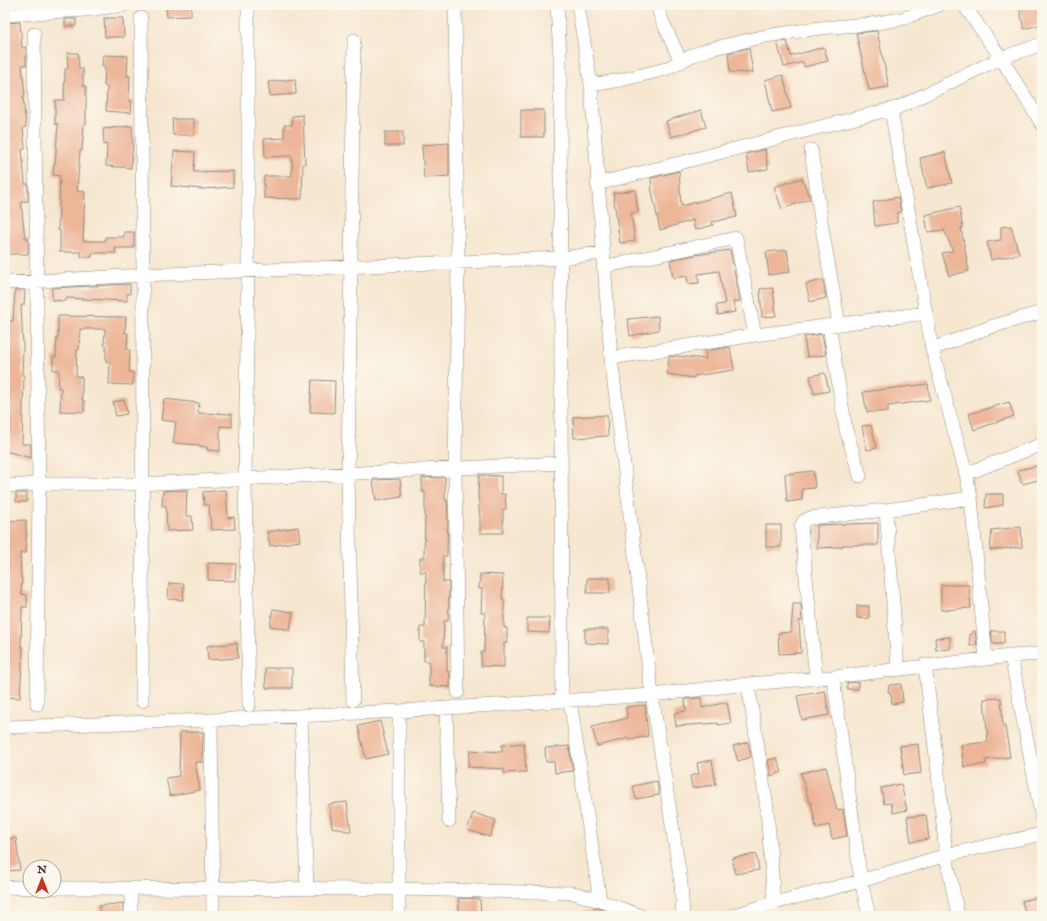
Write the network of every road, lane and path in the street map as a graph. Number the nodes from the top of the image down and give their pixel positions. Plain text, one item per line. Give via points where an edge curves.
1 (125, 5) edge
2 (455, 5) edge
3 (557, 5) edge
4 (578, 5) edge
5 (657, 5) edge
6 (940, 5) edge
7 (964, 5) edge
8 (85, 7) edge
9 (248, 9) dead end
10 (5, 15) edge
11 (141, 18) dead end
12 (34, 34) dead end
13 (354, 40) dead end
14 (1042, 44) edge
15 (1001, 58) junction
16 (681, 62) junction
17 (591, 85) junction
18 (891, 109) junction
19 (1042, 124) edge
20 (811, 150) dead end
21 (597, 184) junction
22 (602, 253) junction
23 (561, 258) junction
24 (458, 263) junction
25 (351, 267) junction
26 (603, 267) junction
27 (248, 271) junction
28 (143, 275) junction
29 (37, 281) junction
30 (5, 283) edge
31 (1042, 312) edge
32 (926, 313) junction
33 (834, 324) junction
34 (755, 335) junction
35 (932, 349) junction
36 (610, 358) junction
37 (1042, 444) edge
38 (561, 463) junction
39 (455, 468) junction
40 (348, 474) junction
41 (966, 474) junction
42 (860, 476) dead end
43 (245, 479) junction
44 (38, 484) junction
45 (142, 484) junction
46 (5, 486) edge
47 (970, 498) junction
48 (886, 510) junction
49 (1042, 654) edge
50 (1011, 656) junction
51 (986, 659) junction
52 (925, 665) junction
53 (898, 669) junction
54 (833, 677) junction
55 (816, 678) junction
56 (748, 684) junction
57 (458, 692) dead end
58 (652, 695) junction
59 (353, 700) dead end
60 (566, 700) junction
61 (142, 701) dead end
62 (37, 704) dead end
63 (249, 705) dead end
64 (446, 708) junction
65 (399, 711) junction
66 (301, 716) junction
67 (211, 720) junction
68 (5, 727) edge
69 (1042, 819) edge
70 (449, 821) dead end
71 (1042, 834) edge
72 (946, 855) junction
73 (861, 881) junction
74 (5, 887) edge
75 (22, 888) edge
76 (62, 888) edge
77 (131, 888) junction
78 (213, 889) junction
79 (307, 889) junction
80 (399, 889) junction
81 (600, 901) junction
82 (774, 903) junction
83 (131, 916) edge
84 (213, 916) edge
85 (399, 916) edge
86 (642, 916) edge
87 (683, 916) edge
88 (732, 916) edge
89 (869, 916) edge
90 (958, 916) edge

1 - 8 street
2 - 24 street
3 - 23 street via 560,56
4 - 17 street
5 - 16 street
6 - 16 street via 901,19 766,36 710,49
7 - 15 street
8 - 10 street
9 - 27 street
11 - 28 street
12 - 29 street
13 - 25 street
14 - 15 street
15 - 18 street
15 - 19 street
16 - 17 street via 666,69
17 - 21 street
18 - 21 street
18 - 32 street
20 - 33 street
21 - 22 street
22 - 23 street
22 - 26 street
23 - 24 street
23 - 38 street
24 - 25 street
24 - 39 street
25 - 27 street
25 - 40 street
26 - 34 street via 736,238
26 - 36 street
27 - 28 street
27 - 43 street
28 - 29 street
28 - 45 street
29 - 30 street
29 - 44 street
31 - 35 street via 990,327
32 - 33 street
32 - 35 street
33 - 34 street
33 - 42 street via 846,430
34 - 36 street
35 - 41 street
36 - 58 street
37 - 41 street
38 - 39 street
38 - 60 street
39 - 40 street
39 - 57 street
40 - 43 street
40 - 59 street
41 - 47 street
43 - 45 street
43 - 63 street
44 - 45 street
44 - 46 street
44 - 62 street
45 - 61 street
47 - 48 street
47 - 51 street
48 - 53 street
48 - 55 street via 810,518 801,526
49 - 50 street
50 - 51 street
50 - 69 street
51 - 52 street
52 - 53 street
52 - 72 street
53 - 54 street
54 - 55 street
54 - 73 street
55 - 56 street
56 - 58 street
56 - 82 street via 767,808
58 - 60 street
58 - 87 street via 681,884
60 - 64 street
60 - 81 street
64 - 65 street
64 - 70 street
65 - 66 street
65 - 80 street
66 - 67 street
66 - 79 street
67 - 68 street
67 - 78 street
71 - 72 street
72 - 73 street
72 - 90 street
73 - 82 street
73 - 89 street
74 - 75 street
76 - 77 street
77 - 78 street
77 - 83 street
78 - 79 street
78 - 84 street
79 - 80 street
80 - 81 street via 574,893
80 - 85 street
81 - 86 street
82 - 88 street

